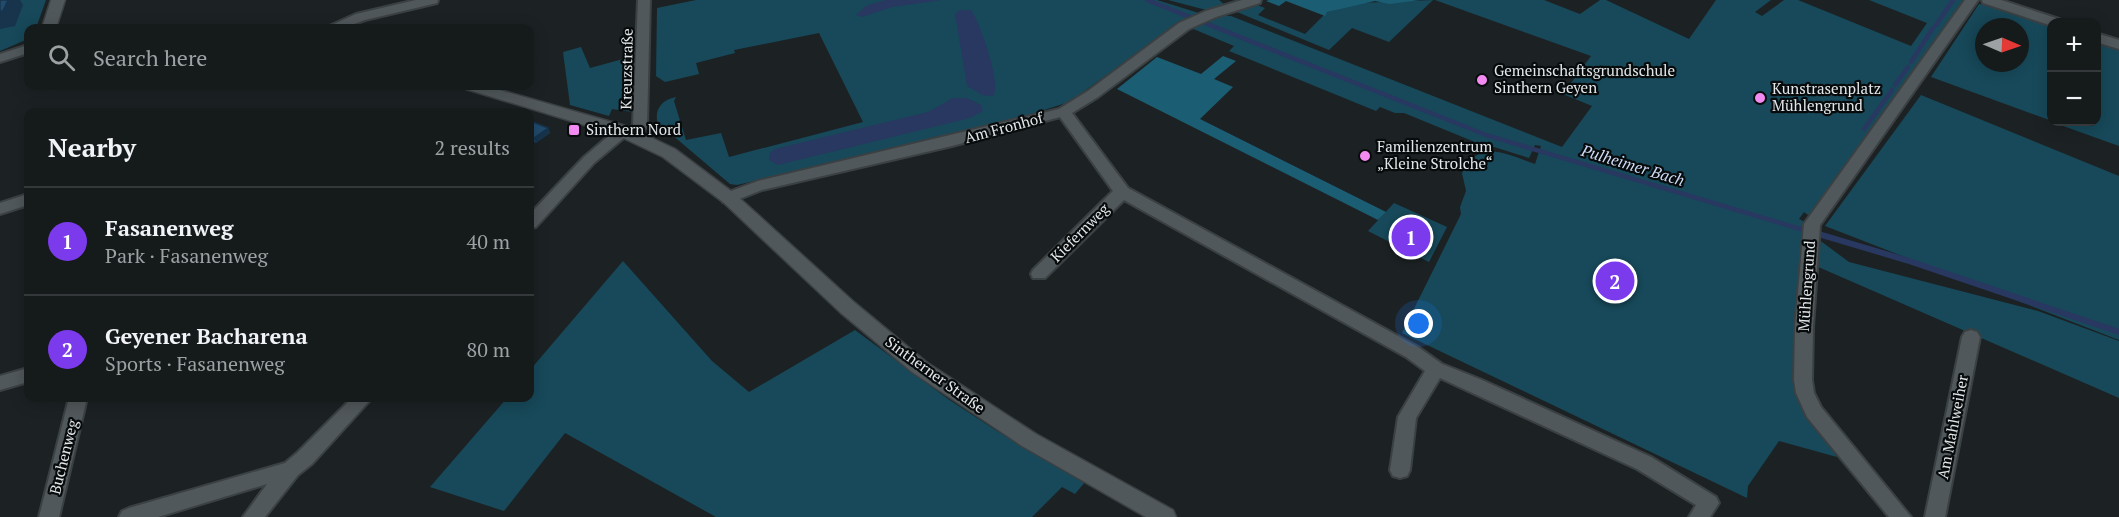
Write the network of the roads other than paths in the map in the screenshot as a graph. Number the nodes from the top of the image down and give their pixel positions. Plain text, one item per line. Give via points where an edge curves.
1 (58, 0) edge
2 (432, 0) edge
3 (644, 0) edge
4 (1255, 0) edge
5 (1972, 0) edge
6 (1988, 0) edge
7 (2047, 20) edge
8 (50, 24) edge
9 (343, 24) edge
10 (2101, 38) edge
11 (2119, 45) edge
12 (24, 50) edge
13 (0, 58) edge
14 (485, 90) edge
15 (1064, 112) junction
16 (627, 132) junction
17 (1122, 192) junction
18 (729, 198) junction
19 (24, 200) edge
20 (0, 208) edge
21 (534, 219) edge
22 (1039, 274) dead end
23 (1971, 337) dead end
24 (1436, 369) junction
25 (24, 376) edge
26 (0, 383) edge
27 (77, 402) edge
28 (359, 402) edge
29 (291, 469) junction
30 (1400, 470) dead end
31 (1704, 510) edge
32 (49, 517) edge
33 (129, 517) edge
34 (253, 517) edge
35 (1166, 517) edge
36 (1901, 517) edge
37 (1935, 517) edge

1 - 8 street
2 - 9 street
3 - 16 street, Kreuzstraße via 642,117 640,126
4 - 15 street, Am Fronhof via 1184,27
5 - 36 street, Mühlengrund via 1811,231 1804,327 1805,393 1814,412
6 - 7 street
10 - 11 street
12 - 13 street
14 - 16 street, Sintherner Straße
15 - 17 street
15 - 18 street, Am Fronhof via 758,186
16 - 18 street, Sintherner Straße via 674,156
16 - 21 street via 589,160
17 - 22 street, Kiefernweg
17 - 24 street via 1413,352
18 - 35 street, Sintherner Straße via 848,308 919,367 1029,440
19 - 20 street
23 - 37 street, Am Mahlweiher
24 - 30 street via 1407,417
24 - 31 street via 1644,464
25 - 26 street
27 - 32 street, Buchenweg
28 - 29 street
29 - 33 street
29 - 34 street

